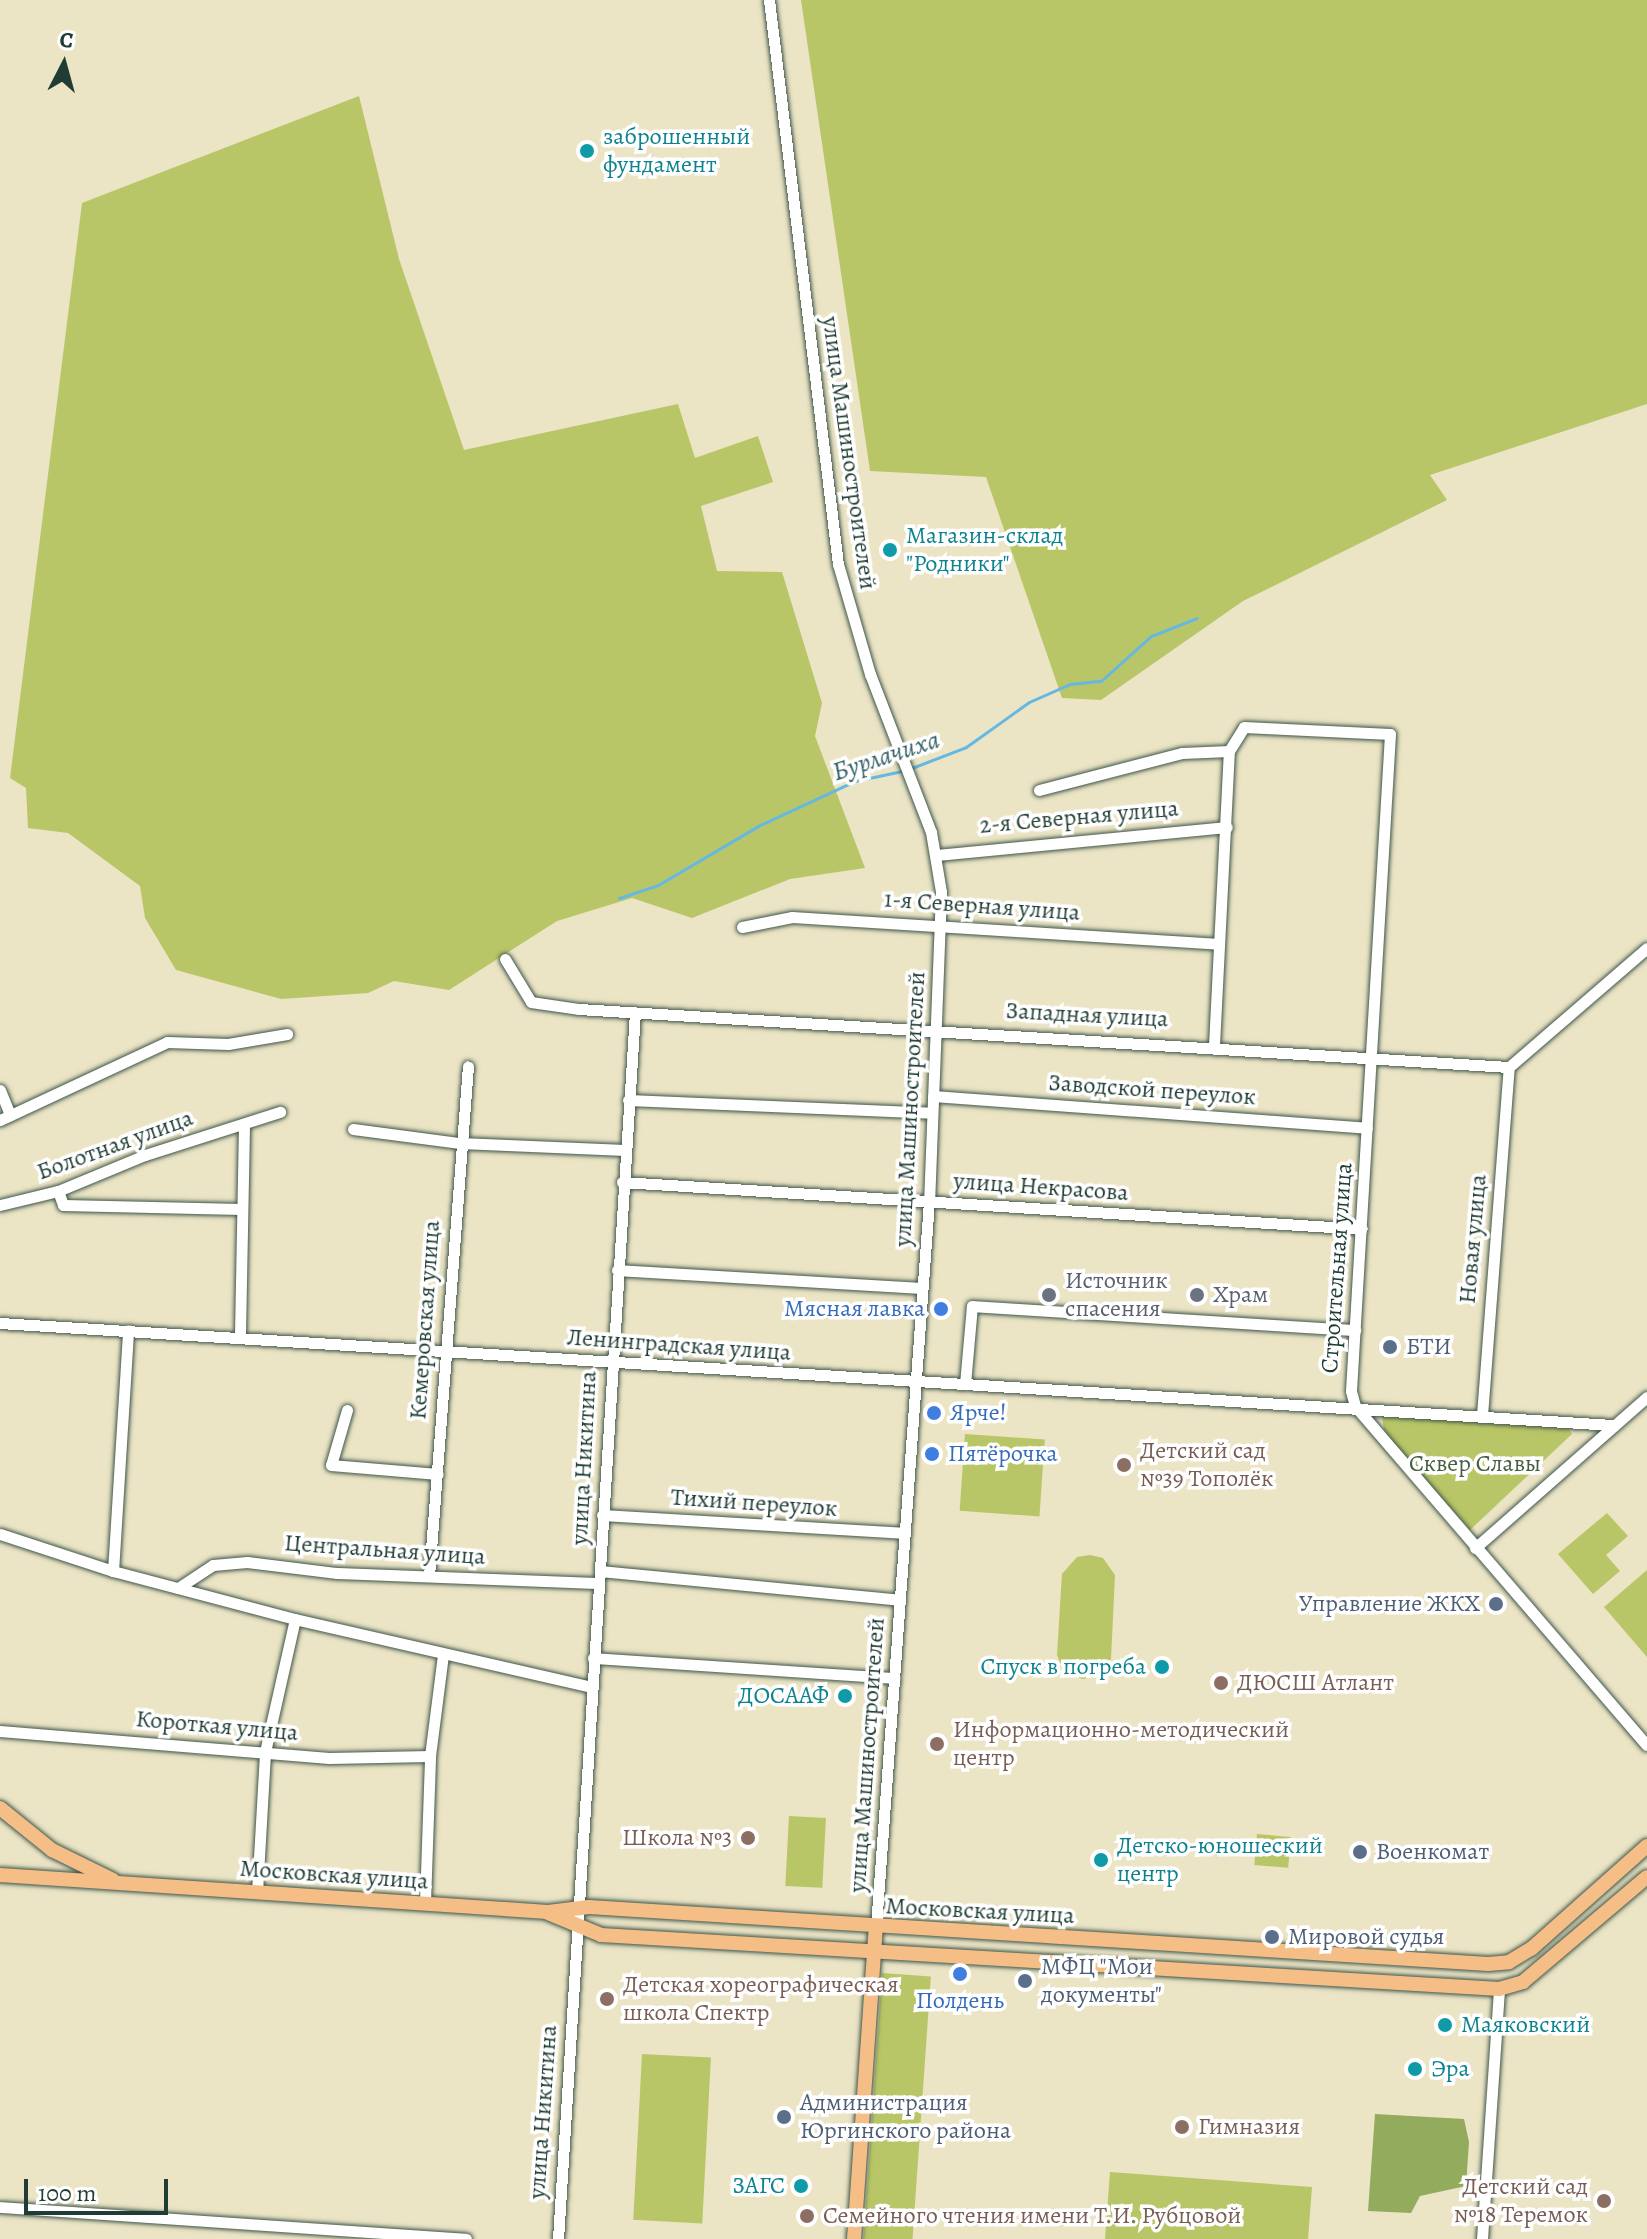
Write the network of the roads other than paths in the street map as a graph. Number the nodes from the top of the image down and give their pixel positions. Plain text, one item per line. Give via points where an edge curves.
1 (769, 0) edge
2 (1229, 751) junction
3 (1039, 790) dead end
4 (1227, 827) junction
5 (937, 855) junction
6 (942, 926) junction
7 (742, 927) dead end
8 (1219, 944) junction
9 (1647, 948) edge
10 (505, 959) dead end
11 (635, 1012) junction
12 (937, 1028) junction
13 (287, 1034) dead end
14 (1214, 1045) junction
15 (1372, 1057) junction
16 (468, 1066) dead end
17 (1509, 1067) junction
18 (0, 1090) edge
19 (933, 1096) junction
20 (628, 1100) junction
21 (280, 1112) dead end
22 (932, 1113) junction
23 (5, 1117) edge
24 (244, 1124) junction
25 (1367, 1128) junction
26 (353, 1129) dead end
27 (460, 1143) junction
28 (625, 1150) junction
29 (622, 1182) junction
30 (58, 1191) junction
31 (929, 1201) junction
32 (0, 1205) edge
33 (241, 1209) junction
34 (1362, 1229) junction
35 (617, 1270) junction
36 (920, 1288) junction
37 (0, 1323) edge
38 (128, 1330) junction
39 (1355, 1330) junction
40 (240, 1334) junction
41 (445, 1353) junction
42 (612, 1361) junction
43 (913, 1382) junction
44 (965, 1384) junction
45 (1647, 1397) edge
46 (1355, 1406) junction
47 (347, 1410) dead end
48 (1482, 1415) junction
49 (1614, 1425) junction
50 (438, 1474) junction
51 (602, 1515) junction
52 (902, 1533) junction
53 (0, 1534) edge
54 (1475, 1548) junction
55 (113, 1571) junction
56 (429, 1576) junction
57 (598, 1577) junction
58 (178, 1588) junction
59 (900, 1600) junction
60 (295, 1619) junction
61 (443, 1655) junction
62 (593, 1658) junction
63 (894, 1678) junction
64 (591, 1687) junction
65 (0, 1731) edge
66 (1647, 1745) edge
67 (265, 1752) junction
68 (430, 1756) junction
69 (0, 1808) edge
70 (1647, 1846) edge
71 (52, 1850) junction
72 (0, 1875) edge
73 (1647, 1877) edge
74 (48, 1881) junction
75 (125, 1885) junction
76 (257, 1892) junction
77 (425, 1902) junction
78 (580, 1907) junction
79 (548, 1912) junction
80 (879, 1927) junction
81 (577, 1932) junction
82 (877, 1952) junction
83 (1347, 1956) junction
84 (1497, 1963) junction
85 (1345, 1980) junction
86 (1499, 1989) junction
87 (0, 2207) edge
88 (466, 2239) edge
89 (558, 2239) edge
90 (854, 2239) edge
91 (864, 2239) edge
92 (1482, 2239) edge

1 - 5 street, улица Машиностроителей via 838,564 870,674 901,746
2 - 3 street via 1182,753
2 - 4 street
2 - 15 street, Строительная улица via 1244,727 1390,734
4 - 5 street, 2-я Северная улица
4 - 8 street
5 - 6 street, улица Машиностроителей
6 - 7 street, 1-я Северная улица via 792,917
6 - 8 street, 1-я Северная улица
6 - 12 street, улица Машиностроителей
8 - 14 street
9 - 17 street
10 - 11 street, Западная улица via 531,1002
11 - 12 street, Западная улица
11 - 20 street, улица Никитина
12 - 14 street, Западная улица
12 - 19 street, улица Машиностроителей
13 - 23 street via 228,1044 167,1042
14 - 15 street, Западная улица
15 - 17 street, Западная улица
15 - 25 street, Строительная улица
16 - 27 street, Кемеровская улица
17 - 48 street, Новая улица
18 - 23 street
19 - 22 street, улица Машиностроителей
19 - 25 street, Заводской переулок
20 - 22 street
20 - 28 street, улица Никитина
21 - 24 street, Болотная улица
22 - 31 street, улица Машиностроителей
24 - 30 street, Болотная улица via 145,1155
24 - 33 street
25 - 34 street, Строительная улица
26 - 27 street
27 - 28 street
27 - 41 street, Кемеровская улица
28 - 29 street, улица Никитина
29 - 31 street, улица Некрасова
29 - 35 street, улица Никитина
30 - 32 street, Болотная улица
30 - 33 street via 63,1205
31 - 34 street, улица Некрасова
31 - 36 street, улица Машиностроителей
33 - 40 street
34 - 39 street, Строительная улица
35 - 36 street
35 - 42 street, улица Никитина
36 - 43 street, улица Машиностроителей
37 - 38 street, Ленинградская улица
38 - 40 street, Ленинградская улица
38 - 55 street
39 - 44 street via 972,1306
39 - 46 street, Строительная улица
40 - 41 street, Ленинградская улица
41 - 42 street, Ленинградская улица
41 - 50 street, Кемеровская улица
42 - 43 street, Ленинградская улица
42 - 51 street, улица Никитина
43 - 44 street, Ленинградская улица
43 - 52 street, улица Машиностроителей
44 - 46 street, Ленинградская улица
45 - 49 street
46 - 48 street, Ленинградская улица
46 - 54 street, Строительная улица
47 - 50 street via 331,1465
48 - 49 street, Ленинградская улица
49 - 54 street
50 - 56 street, Кемеровская улица
51 - 52 street, Тихий переулок
51 - 57 street, улица Никитина
52 - 59 street, улица Машиностроителей
53 - 55 street
54 - 66 street, Строительная улица
55 - 58 street
56 - 57 street, Центральная улица
56 - 58 street, Центральная улица via 337,1573 247,1562 213,1565
57 - 59 street, Центральная улица
57 - 62 street, улица Никитина
58 - 60 street
59 - 63 street, улица Машиностроителей
60 - 61 street
60 - 67 street
61 - 64 street
61 - 68 street
62 - 63 street
62 - 64 street, улица Никитина
63 - 80 street, улица Машиностроителей
64 - 78 street, улица Никитина
65 - 67 street, Короткая улица
67 - 68 street, Короткая улица via 329,1758
67 - 76 street
68 - 77 street
69 - 71 main road, Московская улица
70 - 84 main road, Московская улица via 1531,1949
71 - 74 main road via 59,1864
71 - 75 main road, Московская улица
72 - 74 main road, Московская улица
73 - 86 main road, Московская улица via 1523,1982
74 - 75 main road, Московская улица
75 - 76 main road, Московская улица
76 - 77 main road, Московская улица
77 - 79 main road, Московская улица
78 - 79 main road, Московская улица
78 - 80 main road, Московская улица
78 - 81 street, улица Никитина
79 - 81 main road, Московская улица
80 - 82 main road, улица Машиностроителей
80 - 83 main road, Московская улица
81 - 82 main road, Московская улица
81 - 89 street, улица Никитина
82 - 85 main road, Московская улица
82 - 90 main road, улица Машиностроителей
82 - 91 main road
83 - 84 main road, Московская улица
83 - 85 main road
84 - 86 main road
85 - 86 main road, Московская улица
86 - 92 street
87 - 88 street

